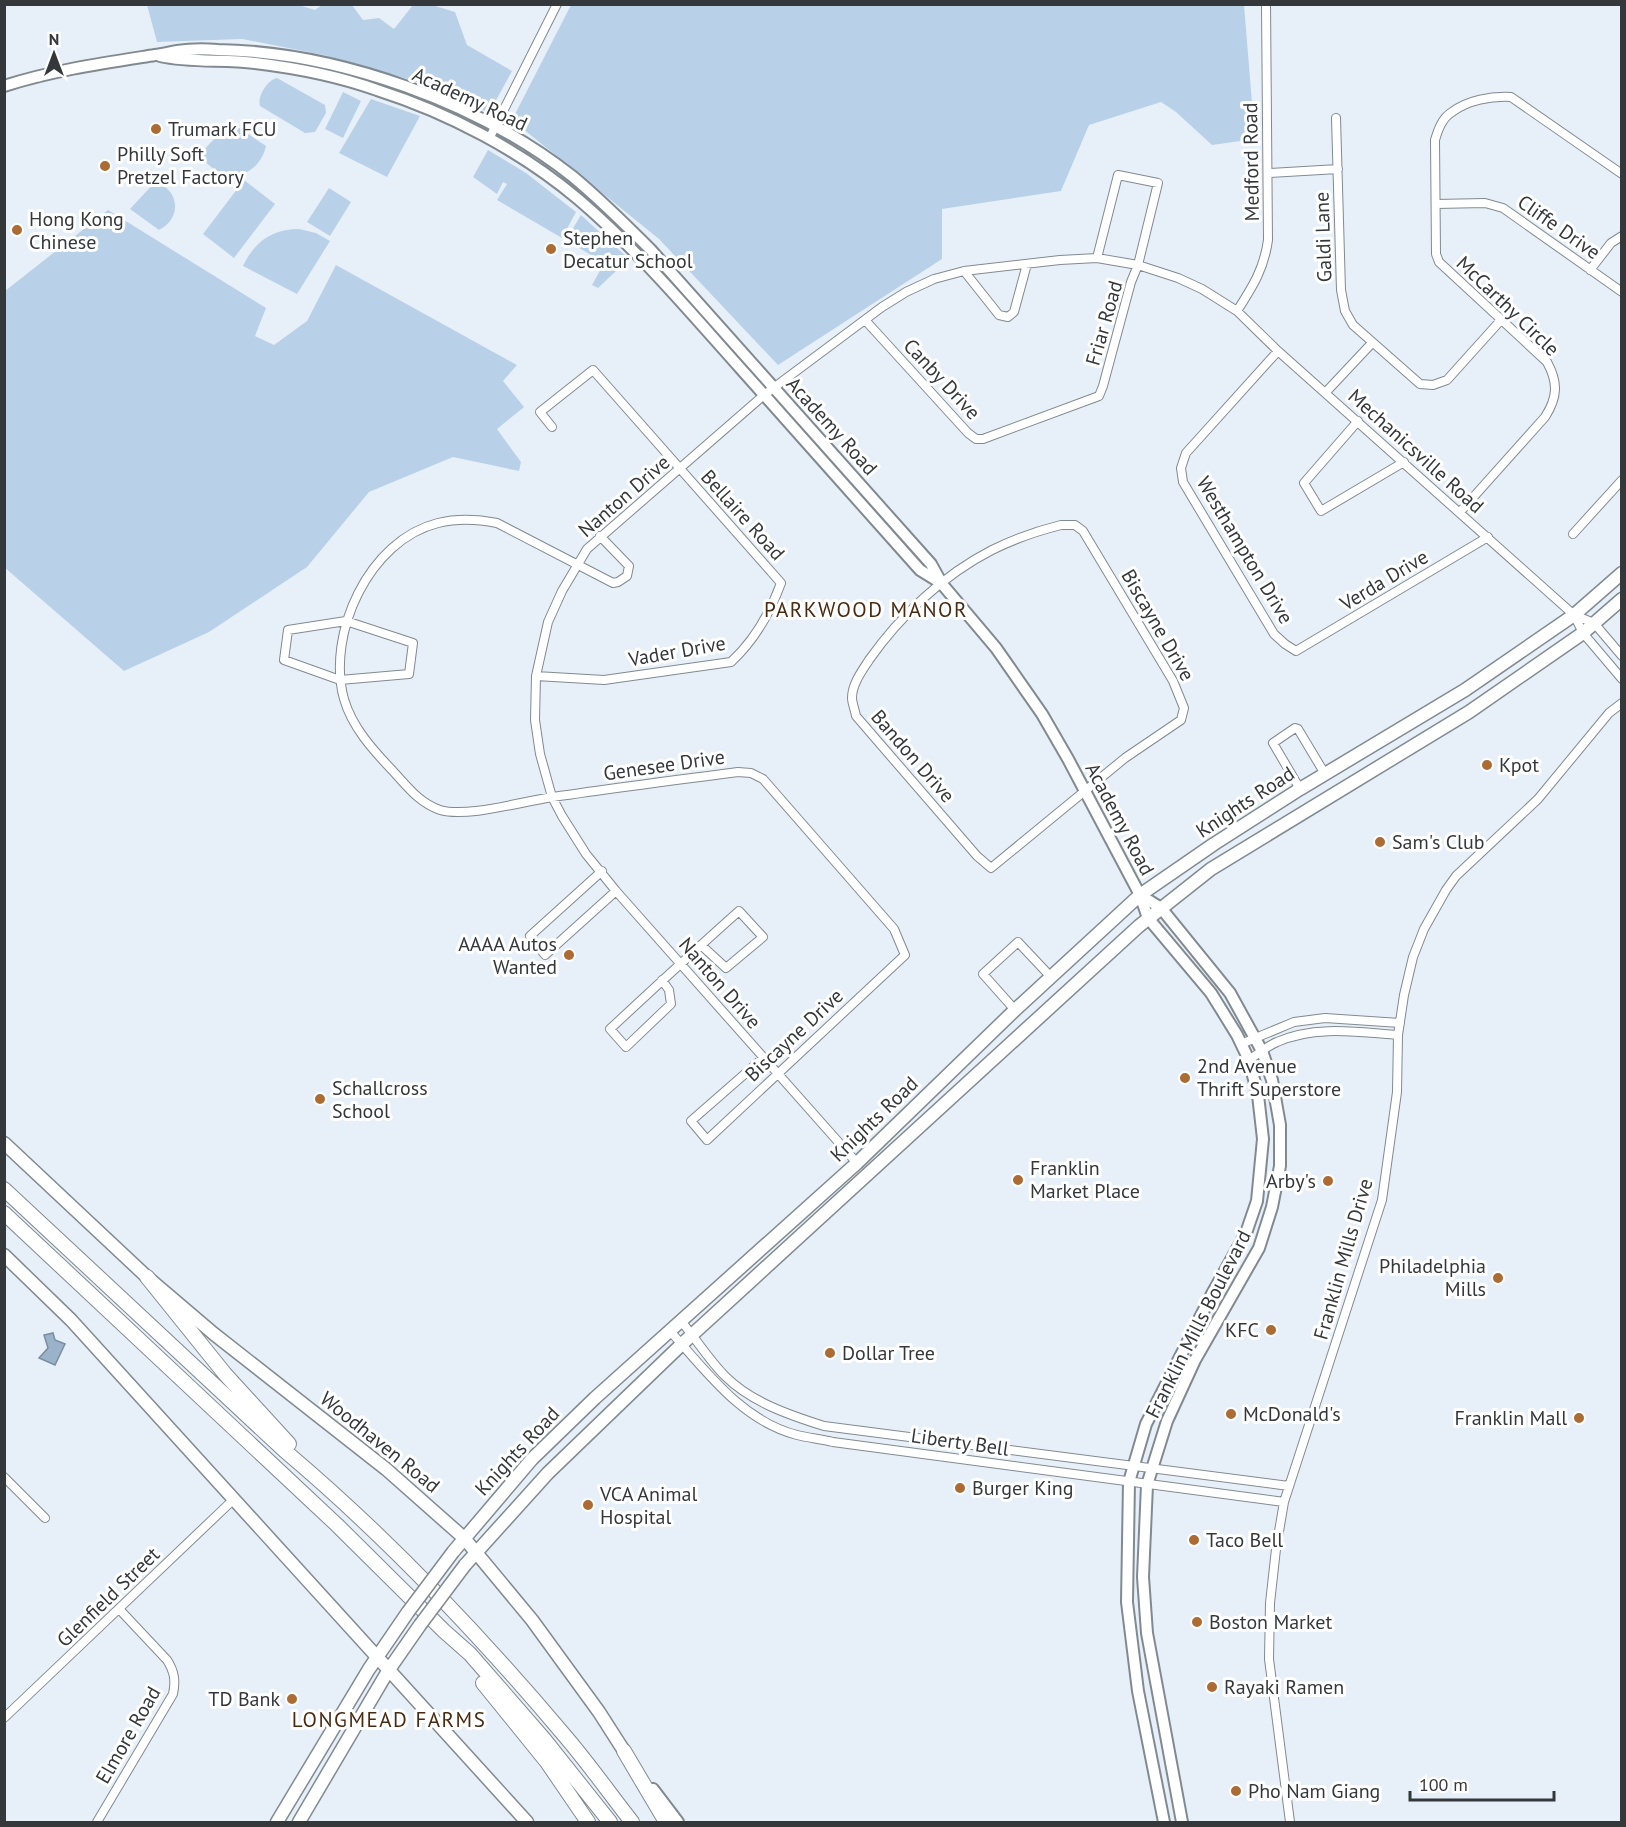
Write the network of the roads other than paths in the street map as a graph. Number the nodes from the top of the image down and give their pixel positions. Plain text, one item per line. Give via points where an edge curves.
1 (557, 4) edge
2 (1266, 4) edge
3 (157, 55) junction
4 (4, 86) edge
5 (1336, 118) dead end
6 (496, 126) junction
7 (489, 139) junction
8 (1338, 169) junction
9 (1268, 173) junction
10 (1622, 174) edge
11 (1436, 204) junction
12 (1622, 236) edge
13 (1096, 258) junction
14 (1027, 264) junction
15 (1138, 265) junction
16 (1590, 270) junction
17 (964, 271) junction
18 (1622, 292) edge
19 (1237, 311) junction
20 (865, 320) junction
21 (1501, 320) junction
22 (1372, 344) junction
23 (1278, 351) junction
24 (773, 388) junction
25 (1101, 390) joint
26 (1326, 392) junction
27 (764, 395) junction
28 (1358, 421) junction
29 (552, 427) dead end
30 (1404, 462) junction
31 (680, 469) junction
32 (1622, 480) edge
33 (1460, 512) junction
34 (1078, 528) joint
35 (1573, 534) dead end
36 (600, 536) junction
37 (1488, 537) junction
38 (578, 563) junction
39 (1622, 573) edge
40 (782, 583) joint
41 (942, 584) junction
42 (1622, 599) edge
43 (1574, 615) junction
44 (346, 621) junction
45 (1594, 623) junction
46 (1583, 633) junction
47 (1296, 651) joint
48 (1622, 656) edge
49 (536, 676) junction
50 (1622, 679) edge
51 (340, 680) junction
52 (1622, 703) edge
53 (1325, 774) junction
54 (1300, 789) junction
55 (1084, 791) junction
56 (1336, 793) junction
57 (552, 797) junction
58 (990, 867) joint
59 (602, 871) junction
60 (616, 891) junction
61 (1140, 895) junction
62 (1161, 908) junction
63 (1148, 918) junction
64 (701, 945) junction
65 (902, 958) joint
66 (681, 962) junction
67 (1051, 977) junction
68 (662, 980) junction
69 (1015, 1010) junction
70 (1400, 1023) junction
71 (1398, 1035) junction
72 (1255, 1037) junction
73 (1241, 1044) junction
74 (1262, 1051) junction
75 (763, 1058) junction
76 (1249, 1060) junction
77 (778, 1072) junction
78 (4, 1143) edge
79 (857, 1163) junction
80 (4, 1189) edge
81 (4, 1214) edge
82 (4, 1255) edge
83 (147, 1277) junction
84 (681, 1321) junction
85 (670, 1331) junction
86 (693, 1335) junction
87 (682, 1344) junction
88 (1133, 1467) junction
89 (1151, 1470) junction
90 (4, 1477) edge
91 (1129, 1482) junction
92 (1147, 1485) junction
93 (1289, 1486) junction
94 (331, 1490) junction
95 (234, 1499) junction
96 (1284, 1502) junction
97 (45, 1518) dead end
98 (464, 1538) junction
99 (476, 1553) junction
100 (120, 1610) junction
101 (444, 1631) junction
102 (377, 1656) junction
103 (388, 1671) junction
104 (4, 1718) edge
105 (326, 1741) junction
106 (342, 1750) junction
107 (624, 1751) junction
108 (97, 1822) edge
109 (277, 1822) edge
110 (298, 1822) edge
111 (527, 1822) edge
112 (588, 1822) edge
113 (610, 1822) edge
114 (632, 1822) edge
115 (666, 1822) edge
116 (678, 1822) edge
117 (1164, 1822) edge
118 (1182, 1822) edge
119 (1290, 1822) edge

1 - 6 street
2 - 9 street, Medford Road
3 - 4 main road, Academy Road via 62,70
3 - 6 main road, Academy Road via 178,50 218,50 300,58 410,87
3 - 7 main road, Academy Road via 179,60 255,63 345,80 427,108
5 - 8 street, Galdi Lane
6 - 7 street
6 - 24 main road, Academy Road via 571,176 624,222
7 - 27 main road, Academy Road via 577,198 617,234
8 - 9 street
8 - 22 street, Galdi Lane via 1345,311
9 - 19 street, Medford Road via 1266,258
10 - 11 street, McCarthy Circle via 1511,97 1495,96 1450,112 1440,125 1435,140
11 - 16 street, Cliffe Drive via 1496,206
11 - 21 street, McCarthy Circle via 1439,262
12 - 16 street via 1611,243
13 - 14 street, Nanton Drive
13 - 15 street, Nanton Drive
13 - 15 street, Friar Road via 1118,175 1158,183
14 - 17 street, Nanton Drive
14 - 17 street via 1014,312 1008,317 999,315
15 - 19 street, Nanton Drive via 1178,278
15 - 25 street, Friar Road
16 - 18 street, Cliffe Drive
17 - 20 street, Nanton Drive via 906,292
19 - 23 street, Mechanicsville Road
20 - 24 street, Nanton Drive
20 - 25 street, Canby Drive via 976,439 1099,396
21 - 22 street, Galdi Lane via 1446,380 1433,385 1420,384
21 - 33 street, McCarthy Circle via 1547,362 1554,375 1553,405
22 - 26 street
23 - 26 street, Mechanicsville Road
23 - 47 street, Westhampton Drive via 1186,453 1182,468 1183,482 1274,634
24 - 27 street, Nanton Drive
24 - 41 main road, Academy Road via 931,564
26 - 28 street, Mechanicsville Road
27 - 31 street, Nanton Drive
27 - 41 main road, Academy Road via 920,570
28 - 30 street, Mechanicsville Road
28 - 30 street via 1304,483 1321,511
29 - 31 street, Bellaire Road via 540,412 593,370
30 - 33 street, Mechanicsville Road
31 - 36 street, Nanton Drive
31 - 40 street, Bellaire Road
32 - 35 street
33 - 37 street, Mechanicsville Road
34 - 41 street, Bandon Drive via 1061,525 1032,532 992,550
34 - 55 street, Biscayne Drive via 1173,681 1184,708 1174,727 1125,758
36 - 38 street, Nanton Drive
36 - 38 street via 629,566 627,576 613,583
37 - 43 street, Mechanicsville Road
37 - 47 street, Verda Drive
38 - 44 street via 497,523 478,519 437,523 418,531 386,555 359,591
38 - 49 street, Nanton Drive via 548,622
39 - 43 main road, Knights Road
40 - 49 street, Vader Drive via 765,620 731,662 604,680
41 - 55 main road, Academy Road via 1017,678
41 - 58 street, Bandon Drive via 884,640 857,678 852,698 856,716
42 - 45 main road, Knights Road
43 - 45 street
43 - 46 street
43 - 53 main road, Knights Road via 1465,690
44 - 51 street
44 - 51 street via 288,630 285,660
44 - 51 street via 413,643 409,674
45 - 46 main road, Knights Road
45 - 48 street
46 - 50 street
46 - 56 main road, Knights Road via 1469,712
49 - 57 street, Nanton Drive via 535,720
51 - 57 street, Genesee Drive via 356,727 422,802 445,811 465,812
52 - 70 street, Franklin Mills Drive via 1609,713 1538,799 1471,861 1446,890 1413,957
53 - 54 main road, Knights Road
53 - 54 street via 1295,728 1273,743
53 - 56 main road
54 - 61 main road, Knights Road
55 - 58 street, Biscayne Drive
55 - 61 main road, Academy Road
56 - 62 main road, Knights Road via 1211,869
57 - 59 street, Nanton Drive via 575,838
57 - 65 street, Genesee Drive via 751,773 763,779 894,929 905,955
59 - 60 street, Nanton Drive
59 - 60 street via 530,936 545,955
60 - 66 street, Nanton Drive
61 - 62 main road, Academy Road
61 - 63 main road, Academy Road
61 - 67 main road, Knights Road
62 - 63 main road, Knights Road
62 - 72 main road, Franklin Mills Boulevard via 1230,993
63 - 73 main road, Franklin Mills Boulevard via 1211,993
63 - 86 main road, Knights Road
64 - 64 street via 739,911 763,937 726,968
64 - 66 street
65 - 77 street, Biscayne Drive
66 - 68 street
66 - 75 street, Nanton Drive
67 - 69 main road, Knights Road
67 - 69 street via 1018,942 983,974
68 - 68 street via 669,990 670,1004 626,1047 610,1029
69 - 79 main road, Knights Road
70 - 71 street, Franklin Mills Drive
70 - 72 street via 1325,1018 1294,1022
71 - 74 street via 1327,1031 1276,1042
71 - 93 street, Franklin Mills Drive via 1397,1092 1382,1200
72 - 73 street
72 - 74 main road, Franklin Mills Boulevard
73 - 76 main road, Franklin Mills Boulevard
74 - 76 street
74 - 89 main road, Franklin Mills Boulevard via 1280,1125 1280,1166 1272,1207 1259,1248 1195,1360 1171,1411
75 - 77 street, Nanton Drive
75 - 77 street, Biscayne Drive via 691,1121 707,1140
76 - 88 main road, Franklin Mills Boulevard via 1263,1139 1257,1201 1246,1233 1146,1424
77 - 79 street, Nanton Drive
78 - 83 main road, Woodhaven Road
79 - 84 main road, Knights Road
80 - 94 highway
81 - 101 highway via 337,1525
82 - 95 main road via 71,1320
83 - 94 highway via 225,1374
83 - 98 main road, Woodhaven Road via 214,1335 386,1469
84 - 85 main road, Knights Road
84 - 86 street, Liberty Bell
85 - 87 street, Liberty Bell
85 - 98 main road, Knights Road via 532,1459
86 - 87 main road, Knights Road
86 - 88 street, Liberty Bell via 725,1376 752,1397 790,1416 824,1426
87 - 91 street, Liberty Bell via 723,1391 761,1419 795,1435
87 - 99 main road, Knights Road via 548,1473
88 - 89 street, Liberty Bell
88 - 91 main road, Franklin Mills Boulevard
89 - 92 main road, Franklin Mills Boulevard
89 - 93 street, Liberty Bell
90 - 97 street
91 - 92 street, Liberty Bell
91 - 117 main road, Franklin Mills Boulevard via 1127,1602 1138,1691
92 - 96 street, Liberty Bell
92 - 118 main road, Franklin Mills Boulevard via 1143,1577 1146,1633
93 - 96 street, Franklin Mills Drive
94 - 114 highway via 449,1604 566,1737
95 - 100 street, Glenfield Street
95 - 102 main road
96 - 119 street, Franklin Mills Drive via 1270,1603 1269,1659
98 - 99 main road, Woodhaven Road
98 - 102 main road, Knights Road, bridge
99 - 103 main road, Knights Road, bridge
99 - 107 main road, Woodhaven Road via 532,1620
100 - 104 street, Glenfield Street
100 - 108 street, Elmore Road via 167,1660 175,1684 173,1694
101 - 112 highway via 547,1762
101 - 113 highway via 470,1654 544,1738
102 - 103 main road
102 - 105 main road, Knights Road
103 - 106 main road, Knights Road
103 - 111 main road
105 - 106 main road
105 - 109 main road, Knights Road
106 - 110 main road, Knights Road
107 - 115 highway
107 - 116 main road, Woodhaven Road

